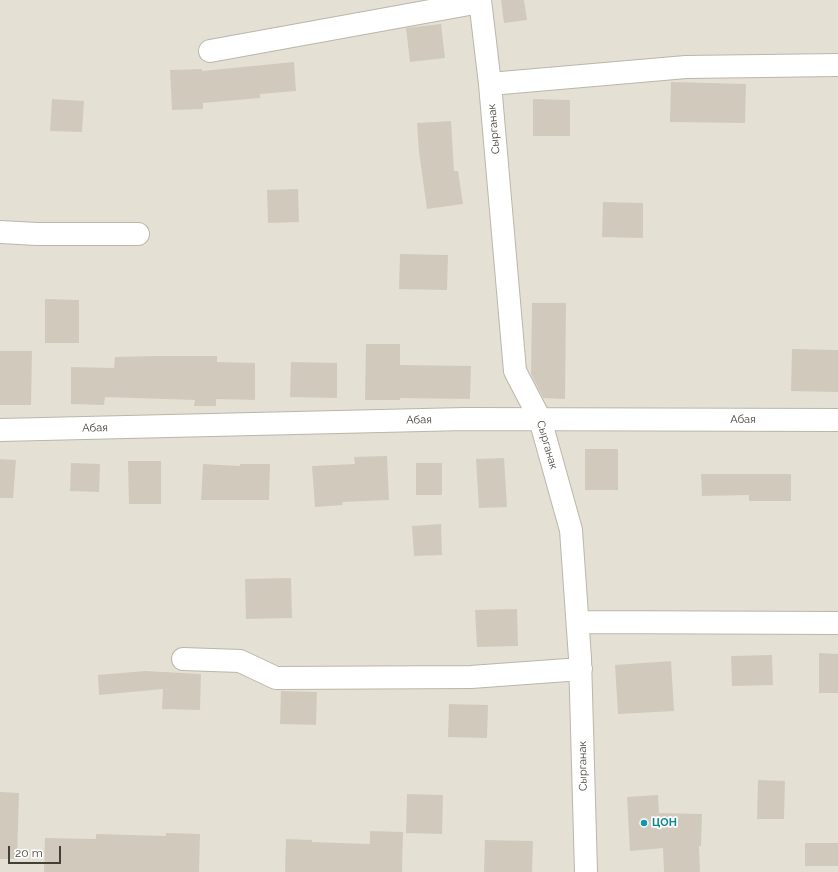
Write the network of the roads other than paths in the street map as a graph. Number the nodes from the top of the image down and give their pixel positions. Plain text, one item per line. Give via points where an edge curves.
1 (480, 1) edge
2 (210, 51) dead end
3 (838, 65) edge
4 (490, 84) junction
5 (0, 232) edge
6 (138, 234) dead end
7 (540, 419) junction
8 (838, 420) edge
9 (0, 430) edge
10 (578, 622) junction
11 (838, 624) edge
12 (183, 659) dead end
13 (581, 669) junction
14 (586, 872) edge

1 - 2 street
1 - 4 street, Сырганак
3 - 4 street via 686,67
4 - 7 street, Сырганак via 515,371
5 - 6 street
7 - 8 street, Абая
7 - 9 street, Абая via 464,418
7 - 10 street, Сырганак via 571,530
10 - 11 street
10 - 13 street, Сырганак
12 - 13 street via 240,661 276,678 471,677
13 - 14 street, Сырганак

